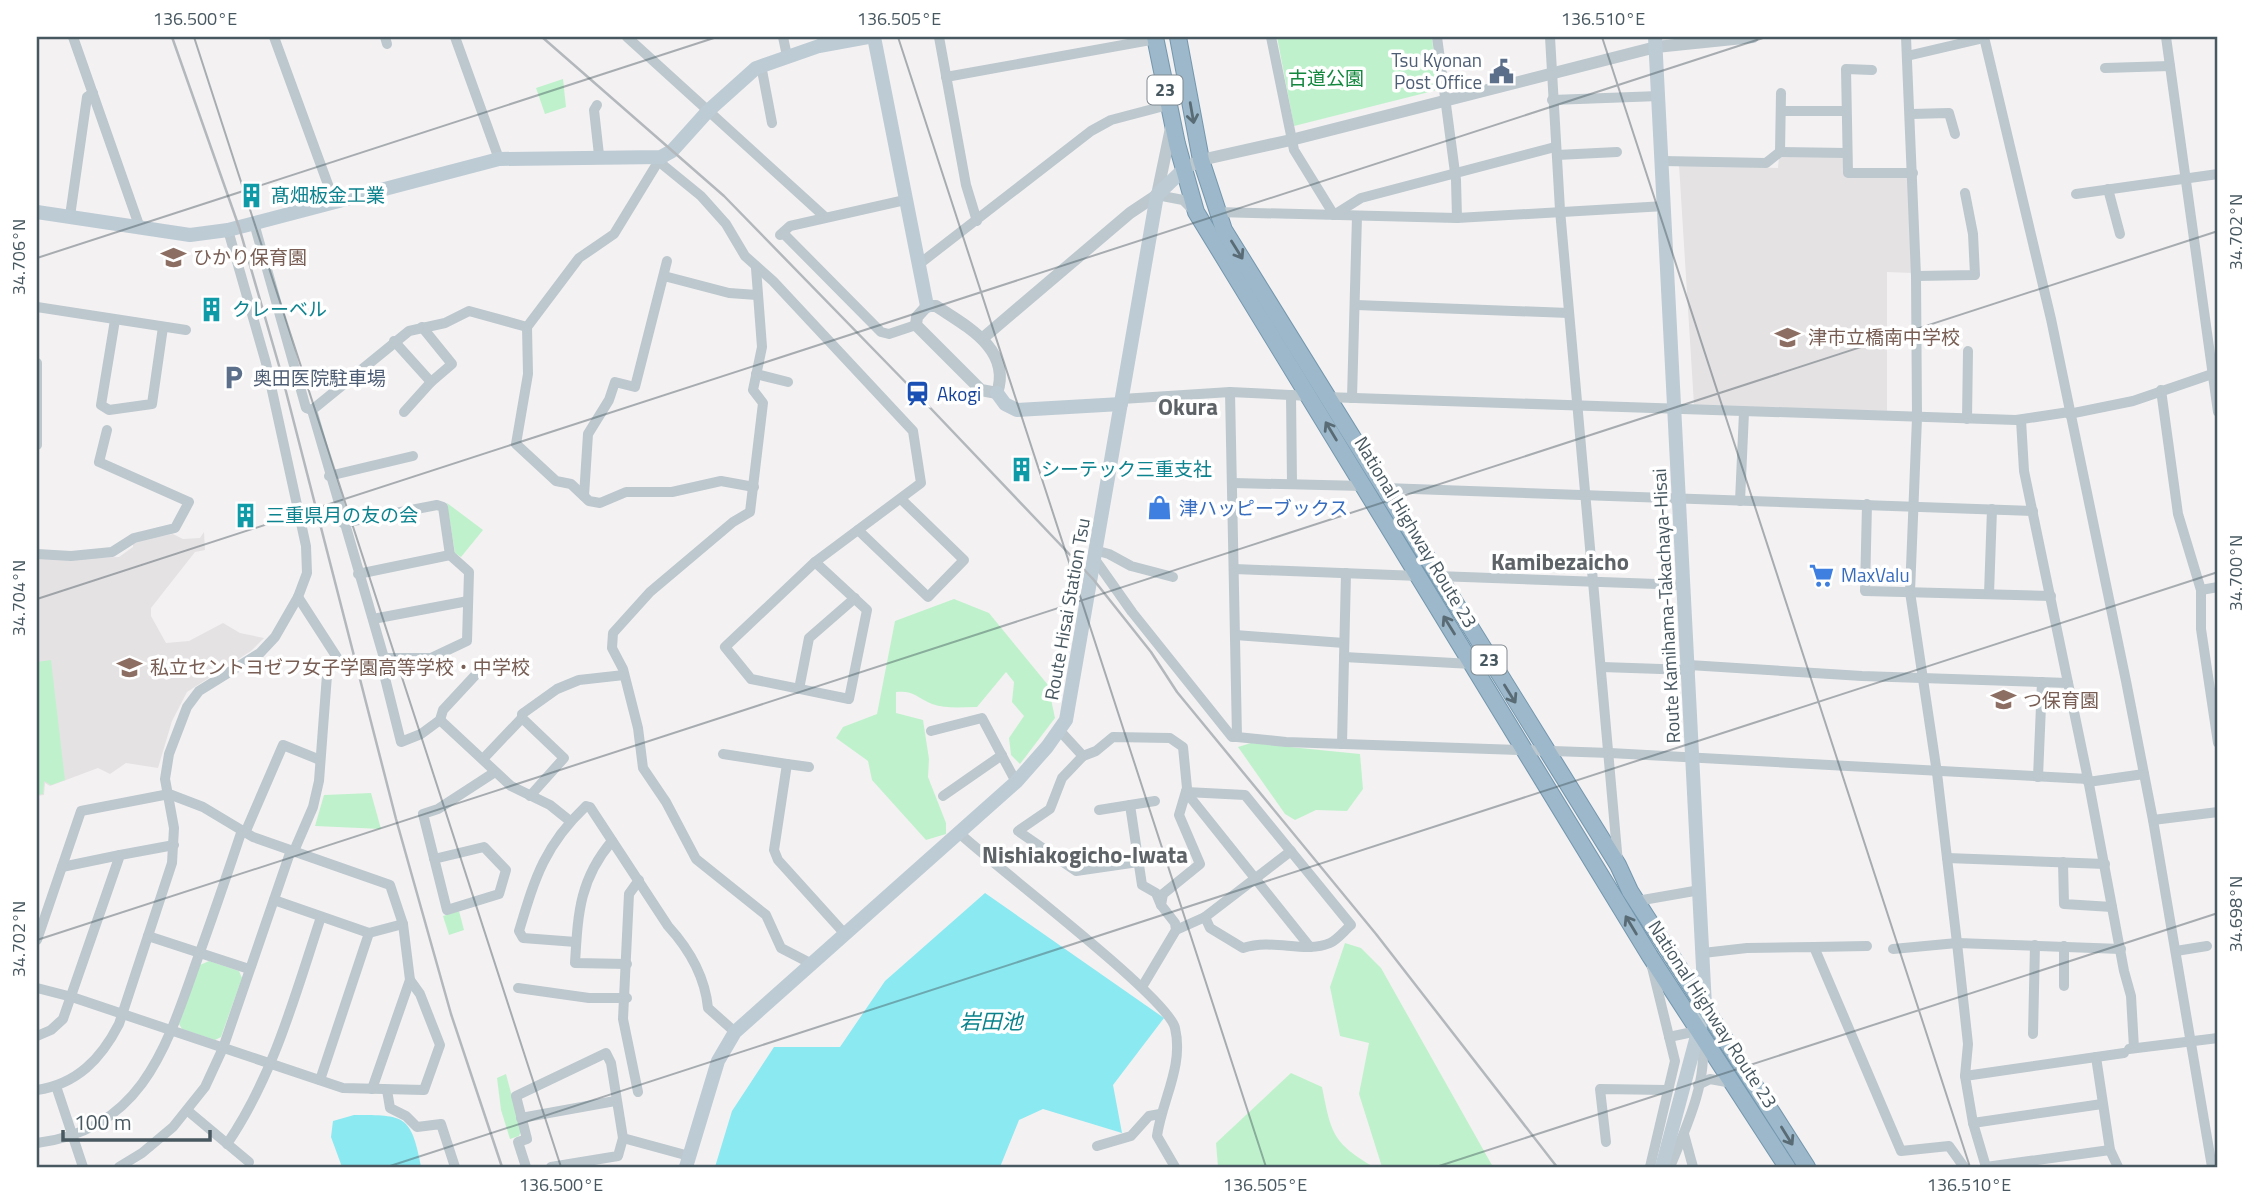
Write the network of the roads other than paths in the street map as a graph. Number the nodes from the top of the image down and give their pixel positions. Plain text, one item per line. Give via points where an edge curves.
1 (74, 37) edge
2 (274, 37) edge
3 (455, 37) edge
4 (627, 37) edge
5 (783, 37) edge
6 (868, 37) edge
7 (874, 37) edge
8 (939, 37) edge
9 (1178, 37) edge
10 (1271, 37) edge
11 (1437, 37) edge
12 (1550, 37) edge
13 (1753, 37) edge
14 (1906, 37) edge
15 (1984, 37) edge
16 (2166, 37) edge
17 (1156, 38) edge
18 (1655, 42) edge
19 (787, 56) junction
20 (1907, 56) junction
21 (761, 65) junction
22 (2170, 66) junction
23 (2105, 68) dead end
24 (1872, 70) dead end
25 (1550, 74) junction
26 (946, 77) junction
27 (93, 93) junction
28 (1781, 93) dead end
29 (1659, 96) junction
30 (1445, 100) junction
31 (1552, 100) junction
32 (597, 104) dead end
33 (1168, 105) junction
34 (708, 111) junction
35 (1780, 111) junction
36 (1846, 111) junction
37 (1911, 114) junction
38 (772, 123) dead end
39 (1172, 124) junction
40 (1955, 134) dead end
41 (1291, 140) junction
42 (1556, 151) junction
43 (1617, 152) dead end
44 (1780, 152) junction
45 (1847, 153) junction
46 (599, 155) junction
47 (661, 157) junction
48 (499, 159) junction
49 (1201, 160) junction
50 (1663, 161) junction
51 (1183, 170) junction
52 (1453, 173) junction
53 (1913, 173) junction
54 (2218, 174) edge
55 (2186, 179) junction
56 (2108, 189) junction
57 (1965, 193) dead end
58 (2076, 194) dead end
59 (1157, 195) junction
60 (905, 200) junction
61 (334, 201) junction
62 (1665, 206) junction
63 (1560, 210) junction
64 (37, 212) edge
65 (1196, 212) junction
66 (1216, 212) junction
67 (1335, 215) junction
68 (70, 216) junction
69 (1357, 216) junction
70 (825, 217) junction
71 (1457, 218) junction
72 (977, 221) junction
73 (254, 223) junction
74 (140, 228) junction
75 (228, 230) junction
76 (2120, 234) dead end
77 (667, 261) dead end
78 (918, 265) junction
79 (756, 268) junction
80 (664, 276) junction
81 (1916, 276) junction
82 (757, 295) junction
83 (1356, 305) junction
84 (927, 306) junction
85 (37, 307) edge
86 (1569, 313) junction
87 (115, 320) junction
88 (916, 325) junction
89 (163, 327) junction
90 (422, 327) junction
91 (527, 327) junction
92 (186, 330) dead end
93 (983, 338) junction
94 (394, 341) junction
95 (1968, 351) dead end
96 (37, 363) edge
97 (2216, 372) edge
98 (756, 374) junction
99 (431, 382) junction
100 (789, 383) dead end
101 (2161, 390) junction
102 (1230, 392) junction
103 (997, 393) junction
104 (1290, 395) junction
105 (1310, 396) junction
106 (1328, 397) junction
107 (1352, 398) junction
108 (1122, 401) junction
109 (1577, 406) junction
110 (1676, 409) junction
111 (312, 410) junction
112 (404, 412) dead end
113 (1744, 412) junction
114 (2218, 412) edge
115 (2069, 413) junction
116 (1917, 418) junction
117 (1967, 419) junction
118 (2021, 420) junction
119 (107, 430) dead end
120 (37, 446) edge
121 (413, 456) dead end
122 (329, 476) junction
123 (1233, 483) junction
124 (1292, 485) junction
125 (1364, 486) junction
126 (754, 487) junction
127 (1385, 488) junction
128 (1586, 495) junction
129 (584, 496) junction
130 (1681, 498) junction
131 (901, 499) junction
132 (1740, 501) junction
133 (1867, 504) junction
134 (1913, 506) junction
135 (1992, 509) junction
136 (2032, 511) junction
137 (343, 523) junction
138 (858, 530) junction
139 (37, 554) edge
140 (450, 555) junction
141 (1097, 556) junction
142 (815, 562) junction
143 (1234, 569) junction
144 (1346, 573) junction
145 (358, 574) junction
146 (1418, 576) junction
147 (1437, 576) junction
148 (1173, 577) dead end
149 (1594, 581) junction
150 (1685, 585) junction
151 (2218, 587) edge
152 (2201, 590) junction
153 (1910, 592) junction
154 (1989, 594) junction
155 (2051, 596) junction
156 (298, 597) junction
157 (855, 598) junction
158 (468, 601) junction
159 (373, 620) junction
160 (1235, 635) junction
161 (1344, 643) junction
162 (1344, 657) junction
163 (384, 658) junction
164 (1472, 663) junction
165 (482, 667) dead end
166 (1602, 667) junction
167 (1690, 668) junction
168 (624, 675) junction
169 (1922, 677) junction
170 (2042, 681) junction
171 (2068, 682) junction
172 (799, 689) junction
173 (522, 718) junction
174 (440, 720) junction
175 (1060, 730) junction
176 (932, 731) dead end
177 (1237, 737) junction
178 (2218, 743) edge
179 (1342, 744) junction
180 (1525, 751) junction
181 (1546, 751) junction
182 (1610, 753) junction
183 (723, 754) dead end
184 (1002, 755) junction
185 (1083, 756) junction
186 (1693, 757) junction
187 (483, 759) junction
188 (320, 760) junction
189 (788, 764) junction
190 (809, 767) dead end
191 (495, 772) junction
192 (1937, 773) junction
193 (2144, 774) junction
194 (2038, 777) junction
195 (2088, 780) junction
196 (1016, 782) junction
197 (1186, 792) junction
198 (169, 794) junction
199 (530, 796) junction
200 (943, 796) dead end
201 (1156, 801) dead end
202 (1130, 806) junction
203 (1099, 810) dead end
204 (2218, 812) edge
205 (2153, 820) junction
206 (570, 821) junction
207 (243, 832) junction
208 (958, 832) junction
209 (612, 841) junction
210 (174, 845) junction
211 (293, 850) junction
212 (1290, 851) junction
213 (120, 855) junction
214 (1947, 858) junction
215 (434, 859) junction
216 (1138, 862) junction
217 (2063, 862) junction
218 (2105, 864) junction
219 (1618, 865) junction
220 (62, 867) junction
221 (1255, 879) junction
222 (639, 880) junction
223 (1700, 890) junction
224 (274, 900) junction
225 (1637, 901) junction
226 (1161, 905) junction
227 (2112, 906) junction
228 (321, 917) junction
229 (1205, 917) junction
230 (403, 924) junction
231 (1176, 930) junction
232 (369, 933) junction
233 (844, 933) junction
234 (148, 936) junction
235 (37, 940) edge
236 (576, 942) junction
237 (1957, 943) junction
238 (2035, 945) junction
239 (1867, 946) dead end
240 (2064, 946) junction
241 (2207, 946) dead end
242 (1310, 947) junction
243 (1814, 947) junction
244 (1893, 949) dead end
245 (2121, 949) junction
246 (2176, 951) junction
247 (200, 953) junction
248 (1703, 953) junction
249 (1650, 956) junction
250 (810, 963) junction
251 (627, 964) junction
252 (249, 969) junction
253 (410, 981) junction
254 (2063, 986) dead end
255 (1142, 987) junction
256 (37, 988) edge
257 (518, 988) dead end
258 (72, 997) junction
259 (626, 998) junction
260 (1705, 1006) junction
261 (123, 1014) junction
262 (1719, 1028) junction
263 (172, 1031) junction
264 (1700, 1031) junction
265 (735, 1032) junction
266 (2033, 1034) dead end
267 (37, 1036) edge
268 (1669, 1037) junction
269 (2218, 1038) edge
270 (2192, 1041) junction
271 (223, 1048) junction
272 (2127, 1051) junction
273 (2095, 1057) junction
274 (272, 1064) junction
275 (1965, 1076) junction
276 (320, 1080) junction
277 (1733, 1083) junction
278 (1698, 1085) junction
279 (56, 1086) junction
280 (372, 1089) junction
281 (37, 1090) edge
282 (387, 1090) junction
283 (1667, 1090) junction
284 (638, 1092) dead end
285 (615, 1101) junction
286 (2102, 1104) junction
287 (188, 1111) junction
288 (1160, 1114) junction
289 (521, 1118) junction
290 (1973, 1123) junction
291 (1683, 1133) junction
292 (72, 1135) junction
293 (623, 1138) junction
294 (1606, 1142) dead end
295 (37, 1143) edge
296 (227, 1144) junction
297 (1097, 1146) dead end
298 (2110, 1150) junction
299 (688, 1162) edge
300 (248, 1163) dead end
301 (83, 1167) edge
302 (119, 1167) edge
303 (455, 1167) edge
304 (526, 1167) edge
305 (551, 1167) edge
306 (1175, 1167) edge
307 (1650, 1167) edge
308 (1662, 1167) edge
309 (1670, 1167) edge
310 (1693, 1167) edge
311 (1787, 1167) edge
312 (1807, 1167) edge
313 (1964, 1167) edge
314 (1986, 1167) edge
315 (2118, 1167) edge
316 (2212, 1167) edge

1 - 27 street
2 - 61 street
3 - 48 street
4 - 34 street
5 - 19 street
6 - 19 main road
7 - 60 main road
8 - 26 street
9 -> 49 highway, National Highway Route 23 / 23
10 - 41 street
11 - 30 street
12 - 25 street
13 - 18 street
14 - 20 street
15 - 20 street
15 - 115 street
16 - 22 street
17 - 26 street
17 - 33 highway, National Highway Route 23 / 23
18 - 25 street
18 - 29 main road, Route Kamihama-Takachaya-Hisai
19 - 21 main road
20 - 37 street
21 - 34 main road
21 - 38 street
22 - 23 street
22 - 55 street
24 - 36 street via 1846,69
25 - 30 street
25 - 31 street
26 - 72 street
27 - 68 street via 87,97
27 - 74 street
28 - 35 street
29 - 31 street
29 - 50 main road, Route Kamihama-Takachaya-Hisai
30 - 41 street
30 - 52 street
31 - 42 street
32 - 46 street
33 - 39 highway, National Highway Route 23 / 23
33 - 72 street via 1111,120 1091,131
34 - 47 main road
34 - 70 street
35 - 36 street
35 - 44 street
36 - 45 street
37 - 40 street via 1948,113
37 - 53 street
39 - 51 highway, National Highway Route 23 / 23
39 - 59 street
41 - 49 street
41 - 67 street
42 - 43 street
42 - 52 street
42 - 63 street
44 - 45 street
44 - 50 street via 1766,163
45 - 53 street via 1848,173
46 - 47 main road
46 - 48 main road
47 - 79 street via 663,165 726,224
47 - 91 street via 614,234 579,258
48 - 61 main road
49 - 51 street
49 - 66 highway, National Highway Route 23 / 23
50 - 62 main road, Route Kamihama-Takachaya-Hisai
51 - 59 main road
51 - 65 highway, National Highway Route 23 / 23
52 - 67 street via 1361,198
52 - 71 street
53 - 81 street
54 - 55 street
55 - 56 street
55 - 97 street
56 - 58 street
56 - 76 street
57 - 81 street via 1975,275
59 - 65 street via 1183,200
59 - 93 street
59 - 108 main road, Route Hisai Station Tsu
60 - 70 street
60 - 78 main road
61 - 73 main road
62 - 63 street
62 - 110 main road, Route Kamihama-Takachaya-Hisai
63 - 71 street
63 - 86 street
64 - 68 main road
65 - 105 highway, National Highway Route 23 / 23
66 - 67 street
66 -> 106 highway, National Highway Route 23 / 23
67 - 69 street
68 - 74 main road
69 - 71 street
69 - 83 street
70 - 88 street via 790,226 781,234 881,331 889,334
72 - 78 street
73 - 75 main road
73 - 111 street via 306,408
74 - 75 main road via 190,235
75 - 156 street via 266,363 306,546 307,573
77 - 80 street
78 - 84 main road
79 - 82 street
79 - 131 street via 913,431 922,483
80 - 82 street via 729,293
80 - 129 street via 635,387 615,382 588,434
81 - 116 street
82 - 98 street via 762,347
83 - 86 street
83 - 107 street
84 - 88 street
84 - 93 street via 936,306
85 - 87 street
86 - 109 street
87 - 89 street
87 - 89 street via 101,405 109,410 152,404
88 - 103 street via 981,390
89 - 92 street
90 - 91 street via 445,323 469,311
90 - 94 street
90 - 99 street via 452,364
91 - 129 street via 528,374 517,447 556,481 571,484
93 - 103 street via 993,351 1000,383
94 - 99 street
94 - 111 street
95 - 117 street
96 - 120 street
97 - 101 street
97 - 114 street
98 - 100 street
98 - 126 street via 753,390 763,403
99 - 112 street
101 - 115 street via 2133,401
101 - 152 street via 2178,514
102 - 104 street
102 - 108 street
102 - 123 street
103 - 108 main road via 1017,410
104 - 105 street
104 - 124 street
105 - 106 street
125 -> 105 highway, National Highway Route 23 / 23
106 - 107 street
106 - 127 highway, National Highway Route 23 / 23
107 - 109 street
108 - 141 main road, Route Hisai Station Tsu
109 - 110 street
109 - 128 street
110 - 113 street
110 - 130 main road, Route Kamihama-Takachaya-Hisai
111 - 122 street
113 - 116 street
113 - 132 street
115 - 118 street
115 - 193 street
116 - 117 street
116 - 134 street
117 - 118 street
118 - 136 street
119 - 139 street via 99,462 190,502 180,524 134,538 113,552
121 - 122 street
122 - 137 street
123 - 124 street
123 - 143 street
124 - 125 street
125 - 146 highway, National Highway Route 23 / 23
126 - 129 street via 721,481 671,492 626,492 600,503
126 - 168 street via 750,512 650,592 613,634 612,648
127 - 128 street
127 - 147 highway, National Highway Route 23 / 23
128 - 130 street
128 - 149 street
130 - 132 street
130 - 150 main road, Route Kamihama-Takachaya-Hisai
131 - 138 street
131 - 138 street via 964,560 928,597
132 - 133 street
133 - 134 street
133 - 153 street via 1865,591
134 - 135 street
134 - 153 street
135 - 136 street
135 - 154 street
136 - 155 street
137 - 140 street via 437,505 443,508
137 - 145 street
138 - 142 street
140 - 145 street
140 - 158 street via 469,572
141 - 148 street via 1109,554 1130,566
141 - 175 main road, Route Hisai Station Tsu via 1070,708
141 - 177 street via 1198,696 1232,737
142 - 157 street
142 - 172 street via 725,647 751,679
143 - 144 street
143 - 160 street
144 - 146 street
144 - 161 street
145 - 159 street
146 - 147 street
164 -> 146 highway, National Highway Route 23 / 23
147 - 149 street
147 -> 181 highway, National Highway Route 23 / 23
149 - 150 street
149 - 166 street
150 - 167 main road, Route Kamihama-Takachaya-Hisai
151 - 152 street
152 - 178 street via 2201,628
153 - 154 street
153 - 169 street
154 - 155 street
155 - 171 street
156 - 188 street via 338,659 327,675
156 - 198 street via 260,653 193,698 166,763
157 - 172 street via 809,638
157 - 172 street via 867,610 849,699
158 - 159 street
158 - 163 street via 463,646 431,658
159 - 163 street
160 - 161 street
160 - 177 street
161 - 162 street
162 - 164 street
162 - 179 street
163 - 174 street via 401,742
164 - 180 highway, National Highway Route 23 / 23
165 - 174 street via 443,710
166 - 167 street
166 - 182 street
167 - 169 street
167 - 186 main road, Route Kamihama-Takachaya-Hisai
168 - 173 street via 579,680 557,690
168 - 250 street via 643,768 696,859 766,915 781,948
169 - 170 street
169 - 192 street
170 - 171 street
170 - 194 street
171 - 195 street
173 - 187 street
173 - 199 street via 564,758
174 - 187 street
175 - 185 street
175 - 196 main road, Route Hisai Station Tsu
176 - 184 street via 982,718
177 - 179 street
179 - 180 street
180 - 181 street
249 -> 180 highway, National Highway Route 23 / 23
181 - 182 street
181 - 219 highway, National Highway Route 23 / 23
182 - 186 street
182 - 219 street
183 - 189 street
184 - 196 street
184 - 200 street
185 - 197 street via 1113,737 1170,738 1183,747
185 - 216 street via 1062,778 1050,809 1018,831 1076,871
186 - 192 street
186 - 223 main road, Route Kamihama-Takachaya-Hisai
187 - 191 street
188 - 207 street via 283,745
188 - 211 street via 313,807
189 - 190 street
189 - 233 street via 774,850
191 - 199 street
191 - 215 street via 423,814
192 - 194 street
192 - 214 street
193 - 195 street
193 - 205 street
194 - 195 street
195 - 218 street
196 - 208 main road, Route Hisai Station Tsu
197 - 212 street via 1245,795
197 - 221 street
197 - 226 street via 1180,822 1200,864 1163,894
198 - 207 street via 203,807
198 - 210 street
198 - 220 street via 81,811
199 - 206 street
201 - 202 street
202 - 203 street
202 - 216 street
204 - 205 street
205 - 246 street
206 - 209 street via 590,807
206 - 236 street via 538,868 519,932 523,938
207 - 211 street
207 - 247 street
208 - 233 main road, Route Hisai Station Tsu
208 - 255 street
209 - 222 street
209 - 236 street via 583,888
210 - 213 street
210 - 234 street
211 - 224 street
211 - 230 street via 390,885
212 - 221 street
212 - 242 street via 1350,925 1331,943
213 - 220 street
213 - 258 street
214 - 217 street
214 - 237 street
215 - 215 street via 447,909 499,894 506,870 484,847
216 - 226 street via 1142,885 1156,894
217 - 218 street
217 - 227 street via 2064,904
218 - 227 street
219 - 225 highway, National Highway Route 23 / 23
220 - 235 street
221 - 229 street
221 - 242 street
222 - 251 street via 629,894
222 - 265 street via 692,958 708,1008
223 - 225 street
223 - 248 main road, Route Kamihama-Takachaya-Hisai
224 - 228 street
224 - 252 street
225 - 260 highway, National Highway Route 23 / 23
226 - 231 street
227 - 245 street
228 - 232 street
228 - 274 street
229 - 231 street
229 - 242 street via 1210,928 1242,948 1262,942
230 - 232 street
230 - 253 street
231 - 255 street
232 - 276 street
233 - 250 main road, Route Hisai Station Tsu
234 - 247 street
234 - 261 street
236 - 251 street via 575,963
237 - 238 street
237 - 244 street
237 - 275 street via 1968,1044
238 - 240 street
238 - 266 street
239 - 243 street
240 - 245 street
240 - 254 street
241 - 246 street
243 - 248 street
243 - 313 street via 1901,1151 1949,1146
245 - 272 street via 2132,996
246 - 270 street
247 - 252 street
247 - 263 street
248 - 260 main road, Route Kamihama-Takachaya-Hisai
249 - 264 highway, National Highway Route 23 / 23
249 - 268 street
250 - 265 main road, Route Hisai Station Tsu
251 - 259 street
252 - 271 street
253 - 280 street
253 - 282 street via 420,994 440,1045 425,1090
255 - 288 street via 1168,1011 1176,1029 1178,1057
256 - 258 street
257 - 259 street
258 - 261 street
258 - 267 street via 63,1019
259 - 284 street via 624,1019
260 - 262 highway, National Highway Route 23 / 23
260 - 264 main road, Route Kamihama-Takachaya-Hisai
261 - 263 street
261 - 279 street via 92,1064
262 - 264 street
262 -> 312 highway, National Highway Route 23 / 23
263 - 271 street
263 - 292 street via 153,1071 138,1090 93,1127
264 - 268 street
264 - 277 highway, National Highway Route 23 / 23
264 - 278 street via 1704,1057
264 - 308 main road, Route Kamihama-Takachaya-Hisai
265 - 299 main road, Route Hisai Station Tsu via 718,1061
268 - 283 street via 1675,1061
269 - 270 street
270 - 272 street
270 - 316 street
271 - 274 street
271 - 287 street
272 - 273 street
273 - 275 street
273 - 286 street
274 - 276 street
274 - 296 street via 248,1114
275 - 290 street
276 - 280 street via 343,1088
277 - 278 street via 1710,1079
277 - 311 highway, National Highway Route 23 / 23
278 - 291 street
279 - 281 street
279 - 292 street
280 - 282 street
282 - 303 street via 390,1108 417,1127 441,1124
283 - 294 street via 1600,1089
283 - 307 street
285 - 289 street
285 - 289 street via 606,1054 516,1096
285 - 293 street
286 - 290 street
286 - 298 street
287 - 296 street
287 - 302 street via 158,1142
288 - 297 street via 1149,1116 1131,1136
288 - 306 street via 1157,1136
289 - 304 street via 527,1139 518,1142
290 - 314 street
291 - 309 street
291 - 310 street
292 - 295 street
292 - 301 street
293 - 299 street
293 - 305 street via 618,1156
296 - 300 street
298 - 314 street
298 - 315 street

